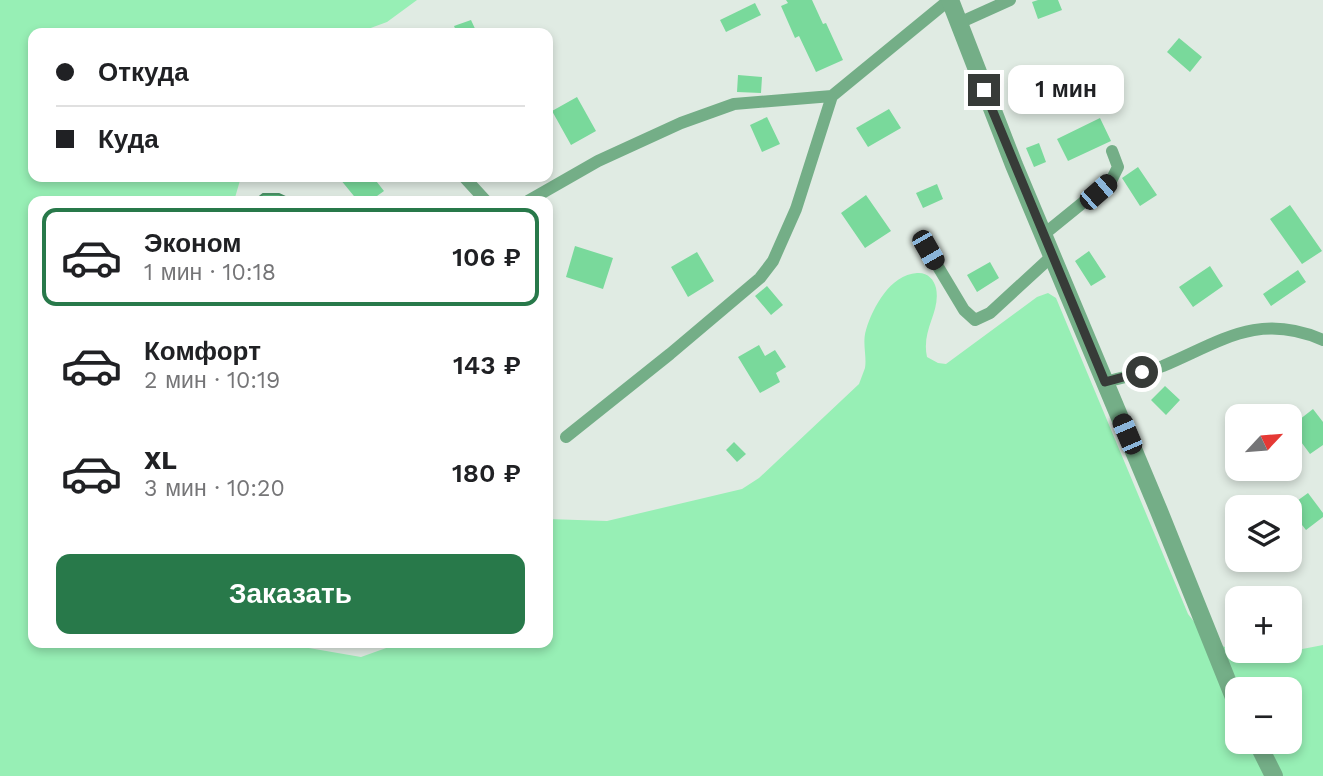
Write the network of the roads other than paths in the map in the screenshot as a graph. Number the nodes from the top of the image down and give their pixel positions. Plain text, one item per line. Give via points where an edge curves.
1 (950, 0) edge
2 (1010, 0) edge
3 (959, 23) junction
4 (832, 96) junction
5 (1112, 151) dead end
6 (469, 182) edge
7 (481, 196) edge
8 (537, 196) edge
9 (1043, 235) junction
10 (928, 250) dead end
11 (1052, 256) junction
12 (1323, 340) edge
13 (1105, 382) junction
14 (566, 438) dead end
15 (1226, 677) edge
16 (1263, 754) edge
17 (1275, 776) edge

1 - 3 street
1 - 4 lane
2 - 3 lane
3 - 9 street
4 - 8 lane via 734,104 598,161
4 - 14 lane via 796,209 773,261 760,278
5 - 9 lane via 1118,167 1112,179
6 - 7 lane
9 - 11 street
10 - 11 lane via 964,310 975,320 990,313
11 - 13 street
12 - 13 lane via 1268,327 1242,331 1160,367
13 - 15 street
16 - 17 street

